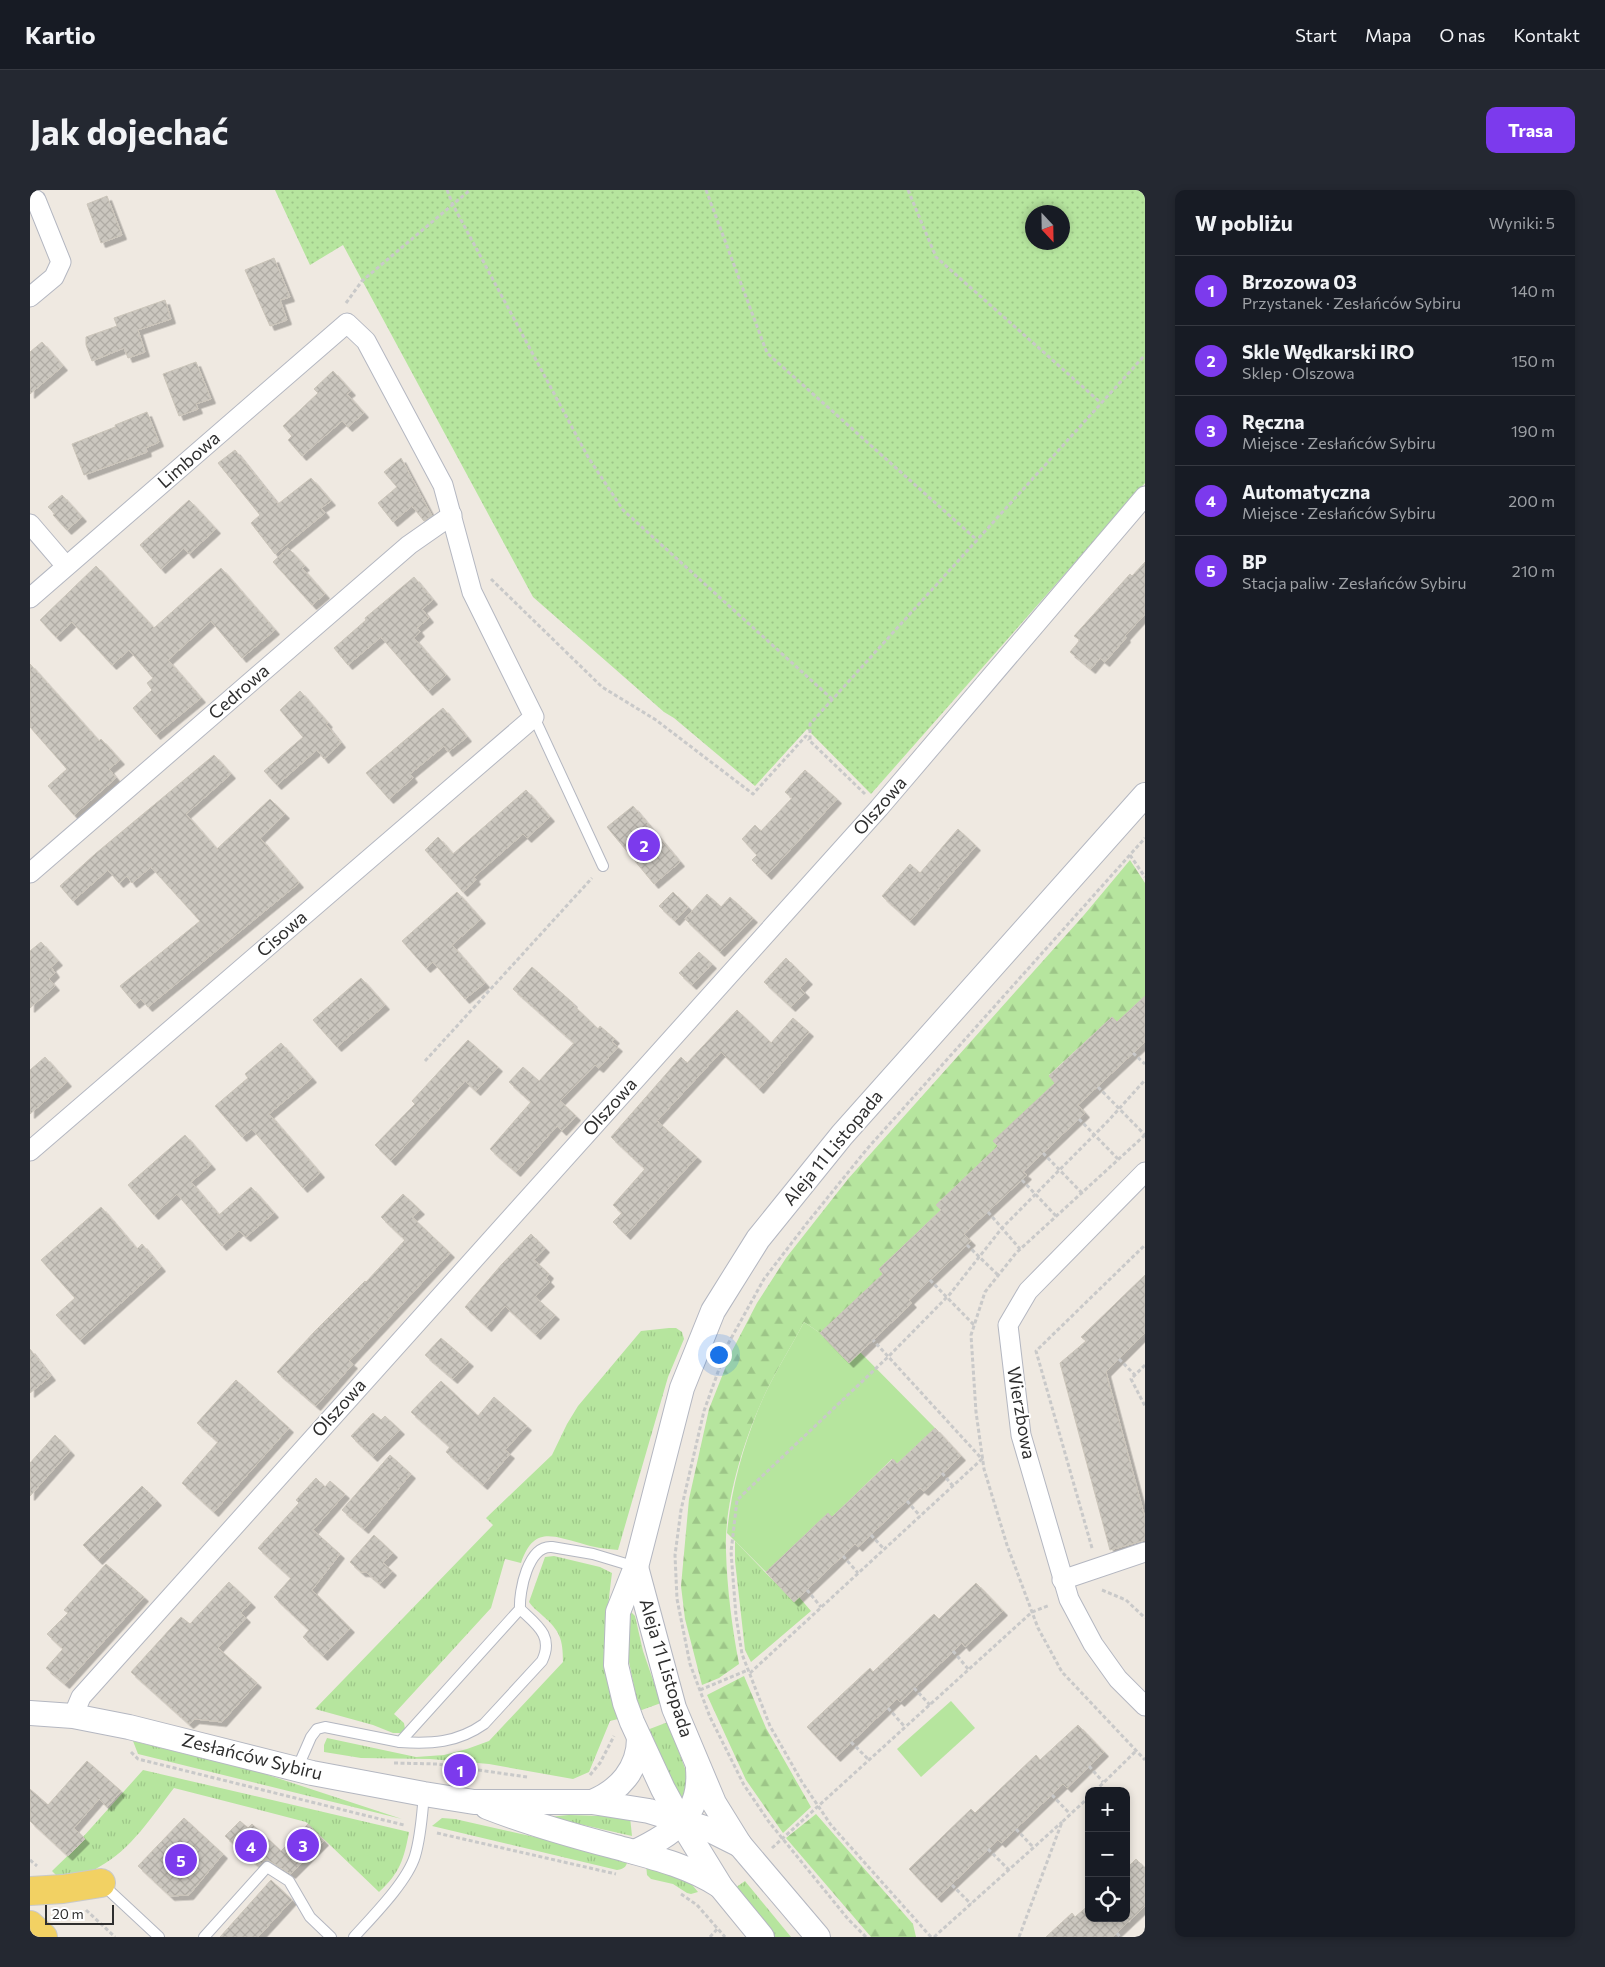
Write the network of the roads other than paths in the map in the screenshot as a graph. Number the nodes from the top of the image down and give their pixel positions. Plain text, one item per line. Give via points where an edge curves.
1 (36, 200) dead end
2 (30, 297) edge
3 (1145, 496) edge
4 (452, 515) junction
5 (30, 524) edge
6 (66, 566) junction
7 (30, 598) edge
8 (534, 717) junction
9 (1145, 795) edge
10 (603, 866) road end
11 (30, 873) edge
12 (30, 1151) edge
13 (1145, 1172) edge
14 (1145, 1552) edge
15 (636, 1567) junction
16 (1065, 1588) junction
17 (520, 1609) junction
18 (1145, 1706) edge
19 (30, 1713) edge
20 (72, 1716) junction
21 (639, 1738) junction
22 (400, 1742) junction
23 (698, 1768) junction
24 (297, 1769) junction
25 (424, 1794) junction
26 (474, 1802) junction
27 (592, 1802) junction
28 (681, 1822) junction
29 (740, 1845) junction
30 (635, 1852) junction
31 (101, 1883) joint
32 (721, 1887) junction
33 (30, 1891) edge
34 (30, 1925) edge
35 (355, 1936) edge
36 (43, 1937) edge
37 (159, 1937) edge
38 (204, 1937) edge
39 (331, 1937) edge
40 (762, 1937) edge
41 (818, 1937) edge

1 - 2 street via 61,262 54,277
3 - 20 street, Olszowa via 879,808 240,1518 82,1697
4 - 6 street, Limbowa via 443,485 366,341 348,323
4 - 8 street via 472,592
4 - 11 street, Cedrowa via 409,545
5 - 6 street
6 - 7 street, Limbowa
8 - 10 lane
8 - 12 street, Cisowa
9 - 15 street, Aleja 11 Listopada via 842,1135 758,1239 713,1311 682,1388
13 - 16 street, Wierzbowa via 1028,1292 1008,1325 1021,1435
14 - 16 street via 1098,1568
15 - 17 lane via 593,1554 546,1546 539,1549 528,1567
15 - 21 street, Aleja 11 Listopada via 618,1612 616,1665 625,1703
15 - 23 street, Aleja 11 Listopada via 674,1708
16 - 18 street, Wierzbowa via 1098,1651 1118,1679
17 - 22 lane
17 - 22 lane via 543,1634 546,1652 542,1662 473,1732 443,1742
19 - 20 street, Zesłańców Sybiru
20 - 24 street, Zesłańców Sybiru
21 - 27 street, Zesłańców Sybiru via 637,1759 624,1780 610,1793
21 - 28 street, Aleja 11 Listopada
22 - 24 lane via 325,1727 311,1737
23 - 28 street, Aleja 11 Listopada via 695,1803
23 - 29 street, Aleja 11 Listopada via 725,1823
24 - 25 street, Zesłańców Sybiru
25 - 26 street, Zesłańców Sybiru
25 - 35 lane via 415,1857 405,1876
26 - 27 street, Zesłańców Sybiru
26 - 30 street, Zesłańców Sybiru via 540,1827
27 - 28 street, Zesłańców Sybiru via 649,1812
28 - 29 street, Zesłańców Sybiru via 708,1829
28 - 30 street, Aleja 11 Listopada via 672,1833
28 - 32 street, Aleja 11 Listopada
29 - 41 street, Aleja 11 Listopada
30 - 32 street, Zesłańców Sybiru via 692,1871
31 - 33 main road
31 - 37 lane
32 - 40 street, Aleja 11 Listopada
34 - 36 main road
38 - 39 lane via 267,1867 289,1881 310,1917

